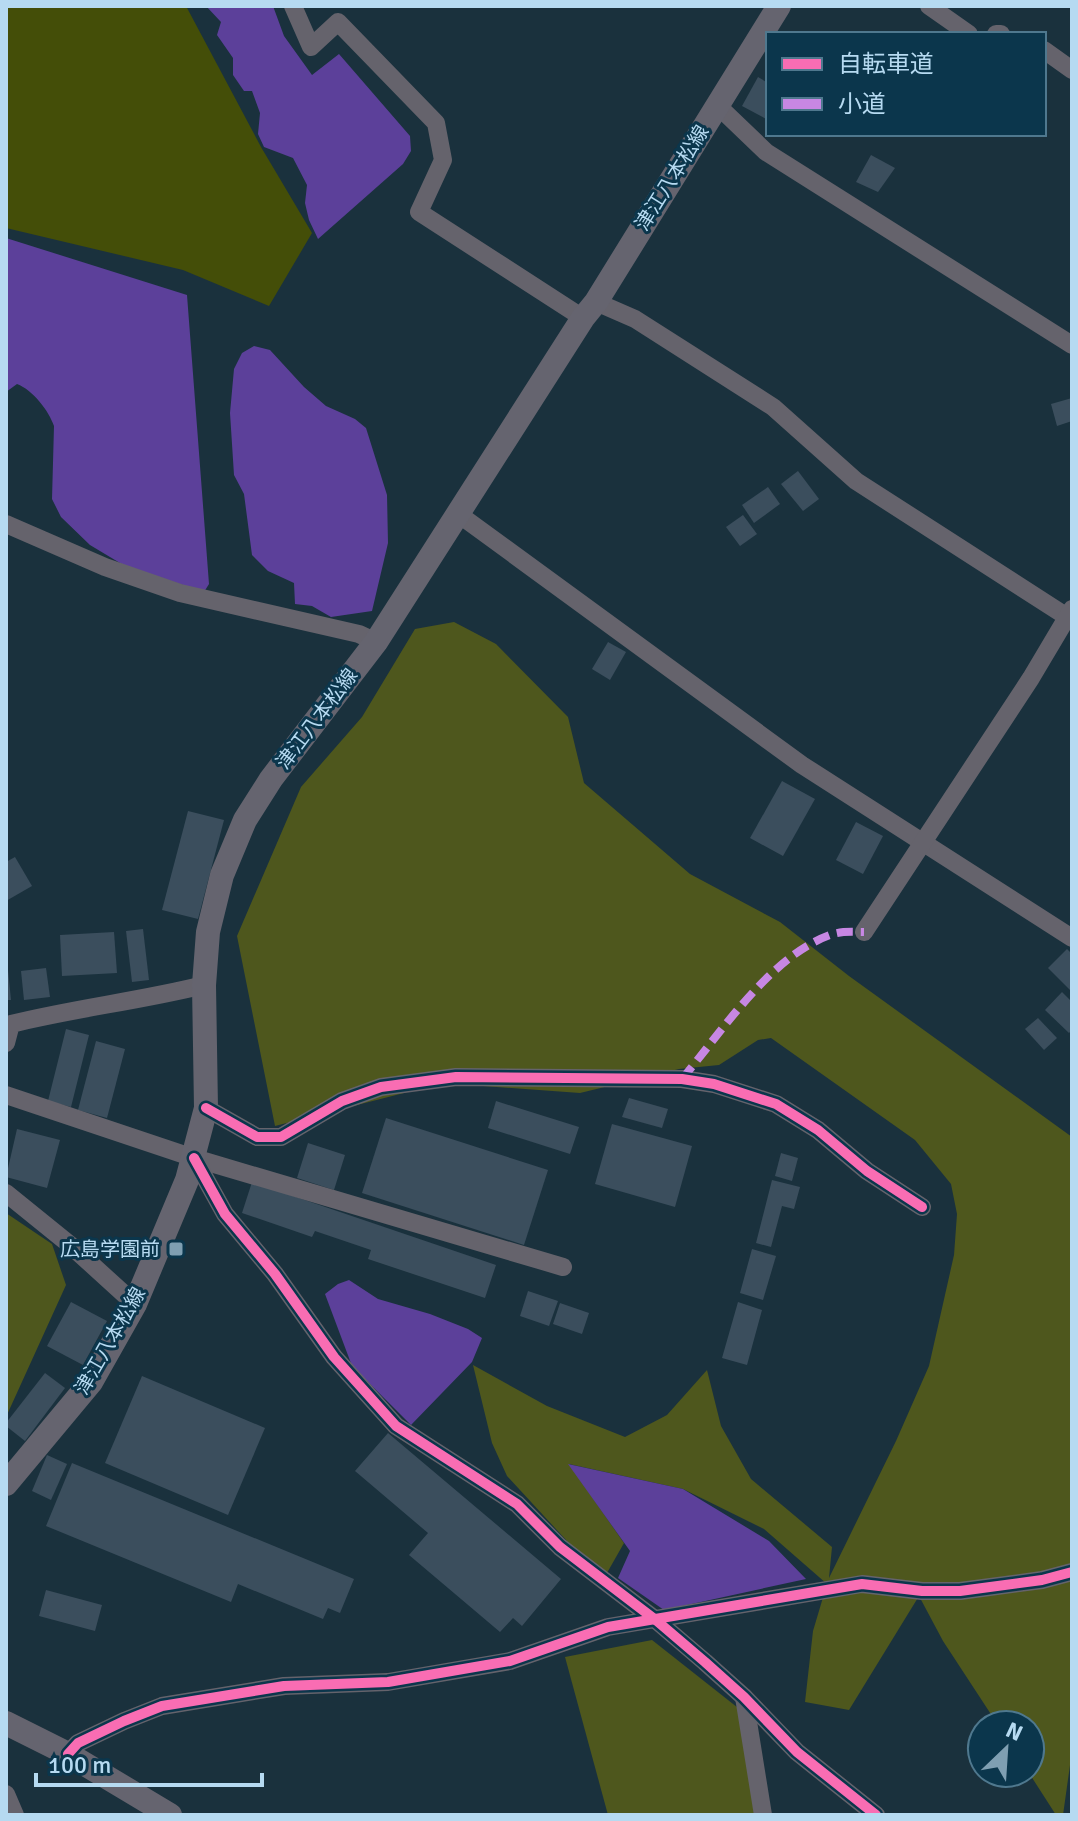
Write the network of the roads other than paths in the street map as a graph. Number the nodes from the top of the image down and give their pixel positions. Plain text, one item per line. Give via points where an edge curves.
1 (293, 6) edge
2 (779, 6) edge
3 (929, 6) edge
4 (966, 32) edge
5 (1046, 51) edge
6 (1072, 70) edge
7 (717, 105) junction
8 (590, 310) junction
9 (1072, 345) edge
10 (457, 513) junction
11 (6, 526) edge
12 (1070, 615) edge
13 (376, 642) junction
14 (923, 843) junction
15 (864, 932) dead end
16 (1072, 938) edge
17 (204, 985) junction
18 (6, 1043) edge
19 (6, 1095) edge
20 (206, 1108) junction
21 (194, 1158) junction
22 (6, 1193) edge
23 (922, 1207) dead end
24 (563, 1267) dead end
25 (135, 1304) junction
26 (6, 1484) edge
27 (1072, 1572) edge
28 (657, 1621) junction
29 (744, 1697) junction
30 (6, 1723) edge
31 (68, 1754) junction
32 (6, 1794) edge
33 (15, 1815) edge
34 (170, 1815) edge
35 (763, 1815) edge
36 (876, 1815) edge

1 - 8 street via 311,47 338,22 436,123 443,160 419,212
2 - 7 main road, 津江八本松線
3 - 4 street
5 - 6 street
7 - 8 main road, 津江八本松線
7 - 9 street via 766,152
8 - 10 main road, 津江八本松線
8 - 12 street via 635,319 773,407 856,481
10 - 13 main road, 津江八本松線
10 - 14 street via 802,765
11 - 13 street via 180,593
12 - 14 street
13 - 17 main road, 津江八本松線 via 245,820 222,875 208,932
14 - 15 street
14 - 16 street
17 - 18 street via 11,1024
17 - 20 main road, 津江八本松線
19 - 21 street
20 - 21 main road, 津江八本松線
20 - 23 street via 257,1137 281,1137 342,1101 381,1087 456,1077 682,1079 776,1104
21 - 24 street
21 - 25 main road, 津江八本松線
21 - 28 street via 225,1214 334,1357 396,1426 517,1504 560,1547
22 - 25 street
25 - 26 main road, 津江八本松線 via 91,1382
27 - 28 street via 960,1591 862,1584
28 - 29 street
28 - 31 street via 608,1627 510,1661 464,1669 388,1682 284,1686 162,1706 78,1743
29 - 35 street
29 - 36 street via 797,1752
30 - 31 main road
31 - 34 main road
32 - 33 street

